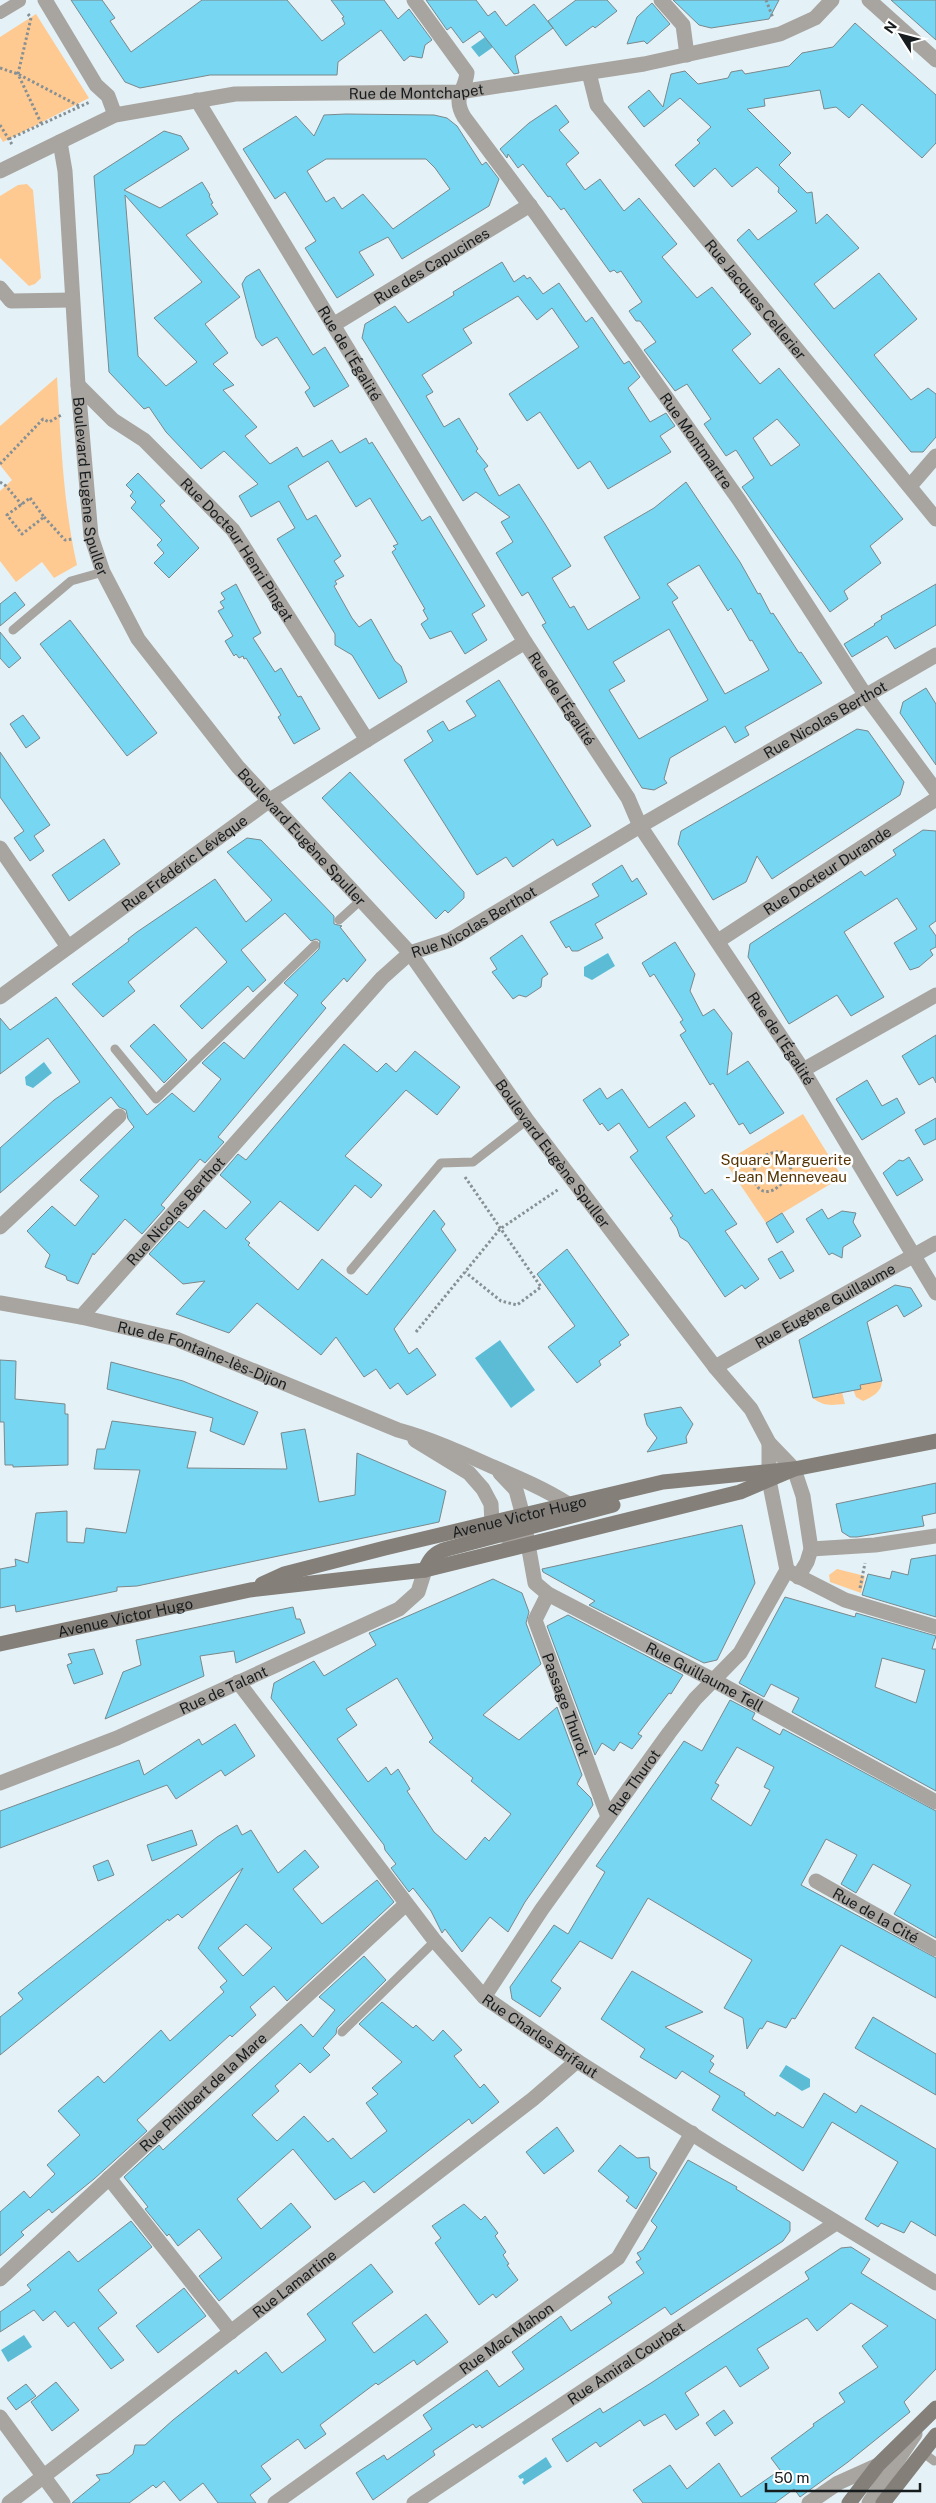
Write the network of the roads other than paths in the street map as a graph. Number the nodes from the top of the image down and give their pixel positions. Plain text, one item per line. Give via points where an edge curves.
1 (46, 0) edge
2 (414, 0) edge
3 (661, 0) edge
4 (832, 0) edge
5 (869, 0) edge
6 (21, 1) edge
7 (0, 13) edge
8 (687, 55) junction
9 (936, 60) edge
10 (589, 73) junction
11 (460, 92) junction
12 (197, 100) junction
13 (115, 115) junction
14 (60, 142) junction
15 (0, 171) edge
16 (530, 205) junction
17 (0, 288) edge
18 (72, 300) junction
19 (333, 325) junction
20 (78, 385) junction
21 (936, 456) edge
22 (910, 486) junction
23 (936, 519) edge
24 (103, 572) junction
25 (13, 630) dead end
26 (525, 642) junction
27 (936, 655) edge
28 (866, 696) junction
29 (367, 740) junction
30 (936, 791) edge
31 (936, 799) edge
32 (270, 800) junction
33 (640, 826) junction
34 (0, 848) edge
35 (361, 900) junction
36 (339, 920) dead end
37 (718, 941) junction
38 (315, 946) dead end
39 (68, 947) junction
40 (410, 953) junction
41 (936, 995) edge
42 (0, 997) edge
43 (115, 1049) dead end
44 (803, 1070) junction
45 (119, 1116) dead end
46 (527, 1120) junction
47 (0, 1227) edge
48 (936, 1243) edge
49 (914, 1256) junction
50 (351, 1270) dead end
51 (936, 1293) edge
52 (0, 1303) edge
53 (81, 1317) junction
54 (715, 1367) junction
55 (398, 1430) junction
56 (936, 1441) edge
57 (770, 1443) junction
58 (490, 1465) junction
59 (794, 1469) junction
60 (769, 1476) junction
61 (711, 1478) junction
62 (570, 1505) junction
63 (524, 1522) junction
64 (492, 1523) junction
65 (503, 1535) junction
66 (936, 1536) edge
67 (528, 1544) junction
68 (447, 1549) junction
69 (811, 1549) junction
70 (425, 1570) junction
71 (792, 1573) junction
72 (250, 1590) junction
73 (548, 1594) junction
74 (936, 1626) edge
75 (0, 1644) edge
76 (715, 1681) junction
77 (238, 1682) junction
78 (0, 1783) edge
79 (936, 1802) edge
80 (608, 1817) junction
81 (816, 1881) dead end
82 (406, 1904) junction
83 (435, 1941) junction
84 (936, 1949) edge
85 (484, 1997) junction
86 (342, 2032) dead end
87 (578, 2061) junction
88 (692, 2133) junction
89 (109, 2178) junction
90 (836, 2223) junction
91 (0, 2279) edge
92 (936, 2283) edge
93 (231, 2332) junction
94 (936, 2408) edge
95 (0, 2417) edge
96 (924, 2420) junction
97 (936, 2435) edge
98 (878, 2465) junction
99 (42, 2475) junction
100 (812, 2500) edge
101 (9, 2503) edge
102 (63, 2503) edge
103 (275, 2503) edge
104 (414, 2503) edge
105 (832, 2503) edge
106 (849, 2503) edge
107 (869, 2503) edge
108 (883, 2503) edge

1 - 13 street via 96,85 108,96
2 - 11 street, Rue Montmartre via 467,73
3 - 8 street via 683,25
4 - 8 street, Rue de Montchapet via 815,18 780,34
5 - 9 street
6 - 7 street
8 - 10 street, Rue de Montchapet
10 - 11 street, Rue de Montchapet
10 - 22 street, Rue Jacques Cellerier via 597,105
11 - 12 street, Rue de Montchapet via 234,94
11 - 16 street, Rue Montmartre via 458,107 464,117
12 - 13 street, Rue de Montchapet
12 - 19 street, Rue de l'Égalité
13 - 14 street, Rue de Montchapet
14 - 15 street, Rue de Montchapet
14 - 18 street, Boulevard Eugène Spuller via 65,171
16 - 19 street, Rue des Capucines
16 - 28 street, Rue Montmartre via 738,500
17 - 18 street via 12,301
18 - 20 street, Boulevard Eugène Spuller
19 - 26 street, Rue de l'Égalité
20 - 24 street, Boulevard Eugène Spuller via 91,536
20 - 29 street, Rue Docteur Henri Pingat via 113,420 144,440 233,530
21 - 22 street
22 - 23 street, Rue Jacques Cellerier
24 - 25 lane via 71,581
24 - 32 street, Boulevard Eugène Spuller via 138,639 238,767
26 - 29 street, Rue Frédéric Lévêque
26 - 33 street, Rue de l'Égalité via 628,798
27 - 28 street, Rue Nicolas Berthot
28 - 30 street, Rue Montmartre
28 - 33 street, Rue Nicolas Berthot
29 - 32 street, Rue Frédéric Lévêque
31 - 37 street, Rue Docteur Durande
32 - 35 street, Boulevard Eugène Spuller
32 - 39 street, Rue Frédéric Lévêque
33 - 37 street, Rue de l'Égalité
33 - 40 street, Rue Nicolas Berthot via 450,940
34 - 39 street
35 - 36 lane
35 - 40 street, Boulevard Eugène Spuller
37 - 44 street, Rue de l'Égalité
38 - 43 lane via 156,1098
39 - 42 street, Rue Frédéric Lévêque
40 - 46 street, Boulevard Eugène Spuller
40 - 53 street, Rue Nicolas Berthot via 382,978
41 - 44 street
44 - 49 street, Rue de l'Égalité
45 - 47 street
46 - 50 lane via 473,1162 441,1162
46 - 54 street, Boulevard Eugène Spuller
48 - 49 street, Rue Eugène Guillaume
49 - 51 street, Rue de l'Égalité
49 - 54 street, Rue Eugène Guillaume
52 - 53 street, Rue de Fontaine-lès-Dijon
53 - 55 street, Rue de Fontaine-lès-Dijon via 176,1339
54 - 57 street, Boulevard Eugène Spuller via 750,1409
55 - 58 street, Rue de Fontaine-lès-Dijon via 429,1438
55 - 64 street, Rue de Fontaine-lès-Dijon via 469,1474 491,1504
56 - 59 main road, Avenue Victor Hugo
57 - 59 street, Boulevard Eugène Spuller
57 - 60 street
58 - 62 street, Rue de Fontaine-lès-Dijon via 545,1489
58 - 63 street, Rue de Fontaine-lès-Dijon via 516,1490
59 - 60 main road, Avenue Victor Hugo
59 - 69 street via 803,1496
60 - 61 main road, Avenue Victor Hugo
60 - 67 main road, Avenue Victor Hugo via 740,1492
60 - 71 street
61 - 62 main road, Avenue Victor Hugo via 663,1482
61 - 63 main road
62 - 63 main road, Avenue Victor Hugo
63 - 64 main road, Avenue Victor Hugo
63 - 65 main road
63 - 67 street, Rue Guillaume Tell
64 - 65 street
64 - 68 street
64 - 72 main road, Avenue Victor Hugo via 284,1574
65 - 67 street
65 - 68 main road
66 - 69 street via 875,1545
67 - 70 main road, Avenue Victor Hugo
67 - 73 street, Rue Guillaume Tell via 535,1583
68 - 70 main road via 435,1553
69 - 71 street, Rue Thurot
70 - 72 main road, Avenue Victor Hugo
70 - 77 street, Rue de Talant via 418,1592 399,1608
71 - 74 street via 845,1600
71 - 76 street, Rue Thurot via 740,1653
72 - 75 main road, Avenue Victor Hugo
73 - 76 street, Rue Guillaume Tell
73 - 80 street, Passage Thurot via 535,1620
76 - 79 street, Rue Guillaume Tell
76 - 80 street, Rue Thurot via 690,1706
77 - 78 street, Rue de Talant via 117,1738
77 - 82 street, Rue Charles Brifaut
80 - 85 street, Rue Thurot
81 - 84 street, Rue de la Cité
82 - 83 street, Rue Charles Brifaut
82 - 89 street, Rue Philibert de la Mare
83 - 85 street, Rue Charles Brifaut
83 - 86 lane
85 - 87 street, Rue Charles Brifaut
87 - 88 street, Rue Charles Brifaut
87 - 93 street, Rue Lamartine via 533,2100
88 - 90 street, Rue Charles Brifaut
88 - 103 street, Rue Mac Mahon via 618,2258
89 - 91 street, Rue Philibert de la Mare
89 - 93 street
90 - 92 street, Rue Charles Brifaut
90 - 104 street, Rue Amiral Courbet
93 - 99 street, Rue Lamartine
94 - 96 main road
95 - 99 street
96 - 98 main road
96 - 107 street
97 - 108 main road via 928,2457
98 - 100 street
98 - 106 main road
99 - 101 street, Rue Lamartine
99 - 102 street
100 - 105 street

